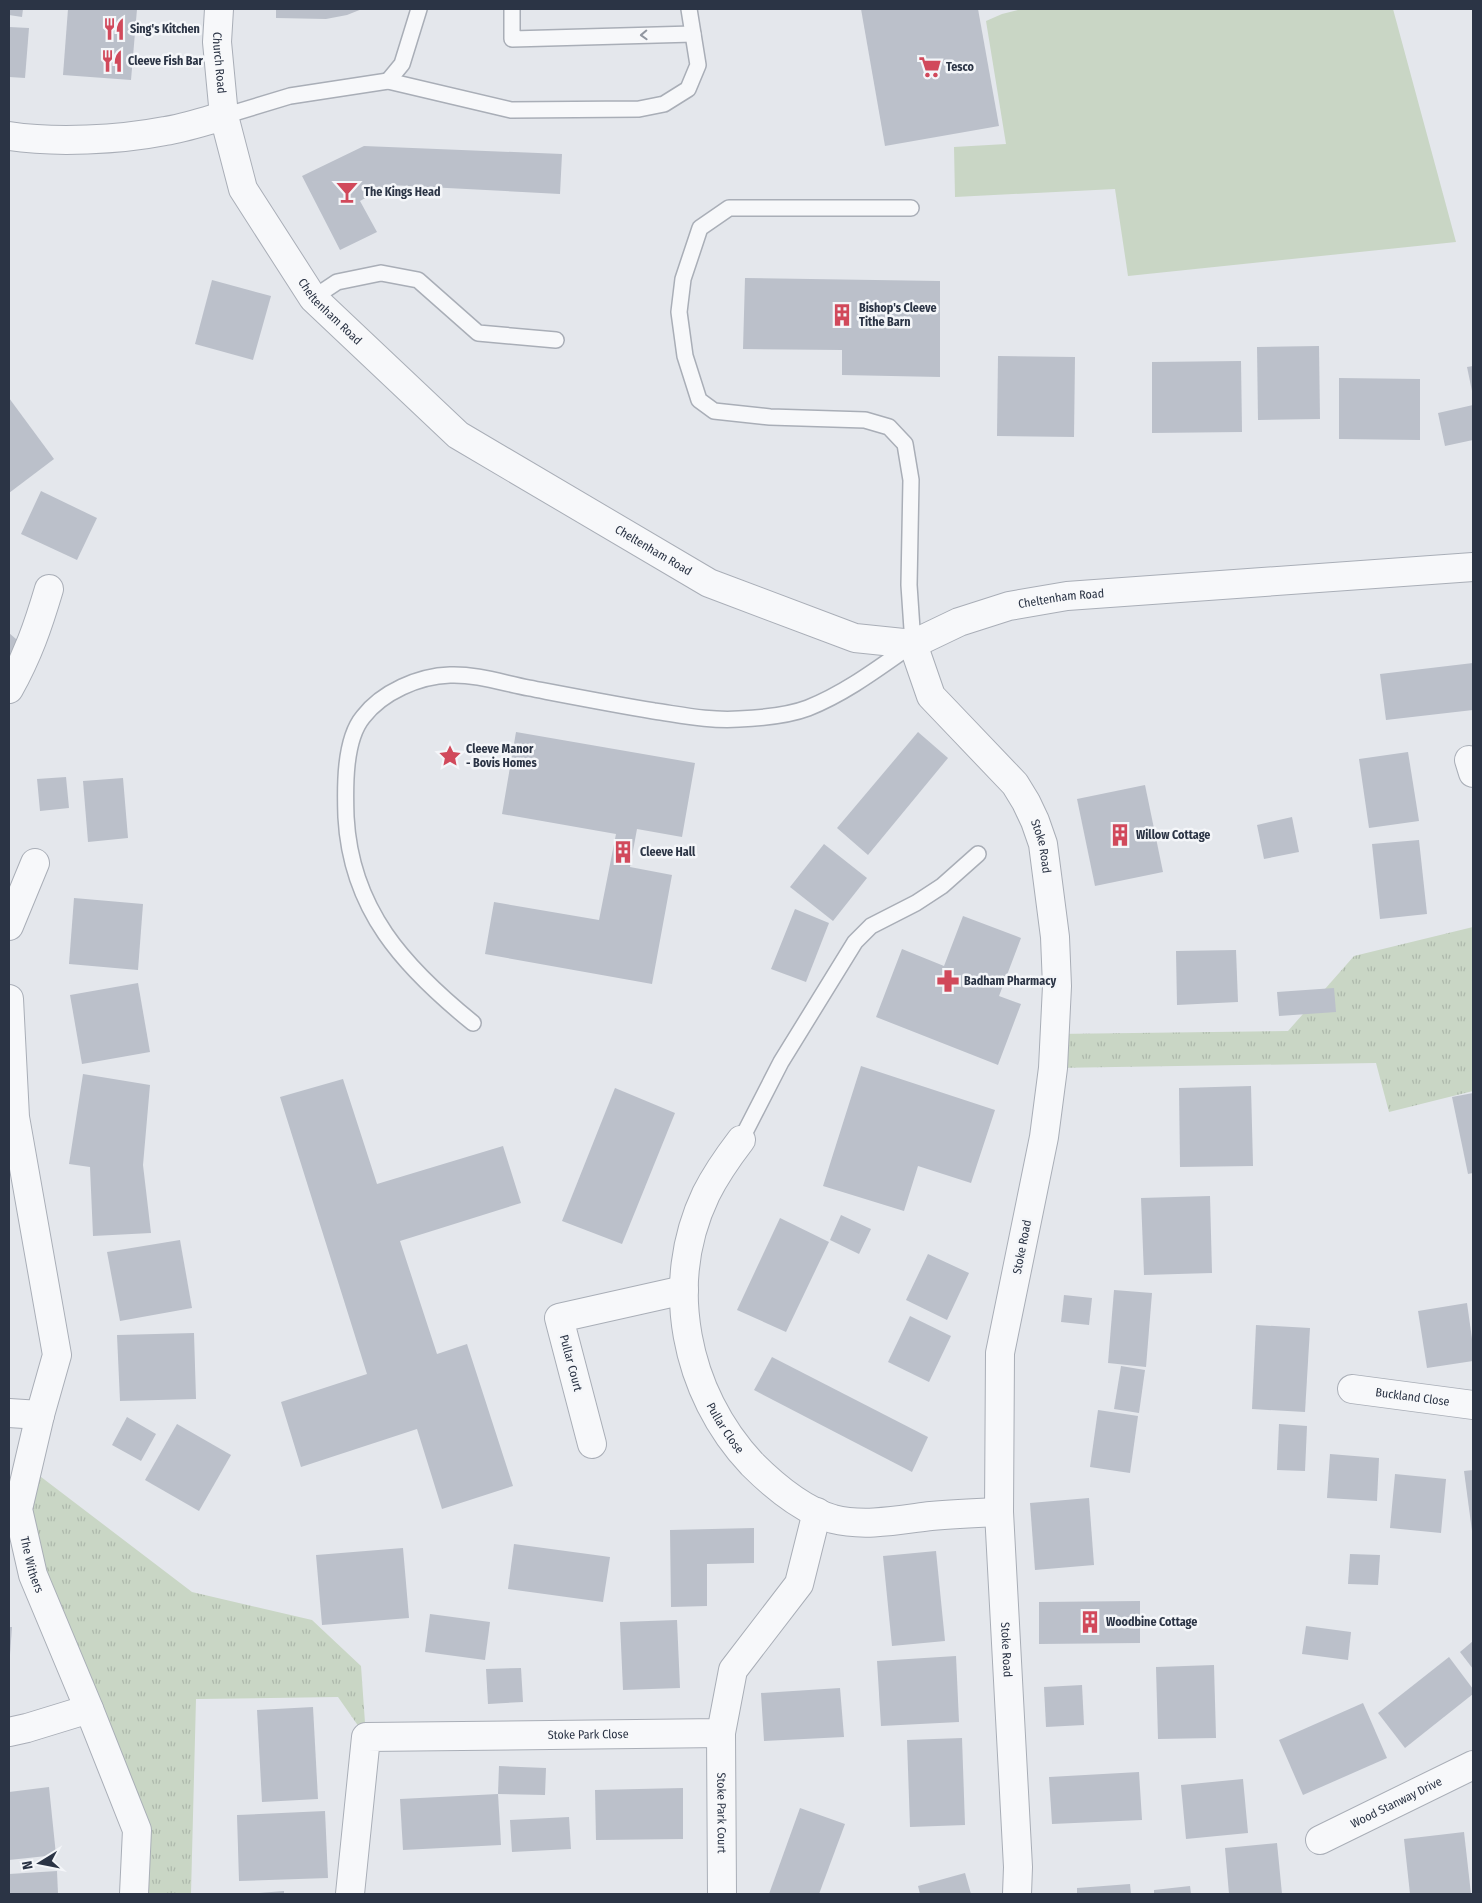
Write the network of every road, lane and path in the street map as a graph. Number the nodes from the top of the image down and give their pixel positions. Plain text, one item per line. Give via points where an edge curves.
1 (219, 9) edge
2 (419, 9) edge
3 (512, 9) edge
4 (689, 9) edge
5 (693, 34) junction
6 (388, 81) junction
7 (224, 116) junction
8 (9, 136) edge
9 (911, 208) dead end
10 (314, 298) junction
11 (556, 340) dead end
12 (1473, 567) edge
13 (48, 588) dead end
14 (912, 644) junction
15 (9, 689) edge
16 (978, 854) dead end
17 (35, 863) dead end
18 (9, 926) edge
19 (9, 1000) edge
20 (472, 1023) dead end
21 (12, 1117) edge
22 (741, 1140) joint
23 (684, 1290) junction
24 (1352, 1389) dead end
25 (1473, 1406) edge
26 (9, 1413) edge
27 (40, 1415) junction
28 (592, 1444) dead end
29 (816, 1512) junction
30 (998, 1512) junction
31 (89, 1709) junction
32 (9, 1732) edge
33 (721, 1733) junction
34 (1473, 1765) edge
35 (1320, 1840) dead end
36 (134, 1894) edge
37 (350, 1894) edge
38 (722, 1894) edge
39 (1017, 1894) edge

1 - 7 street, Church Road via 217,42
2 - 6 lane via 402,64
5 -> 3 lane via 512,39
4 - 5 lane
5 - 6 lane via 698,65 688,88 664,104 639,109 511,110
6 - 7 lane via 290,96
7 - 8 street via 164,132 94,139
7 - 10 street, Cheltenham Road via 243,189
9 - 14 lane via 729,208 700,228 683,279 679,312 686,356 699,400 714,411 770,417 865,420 889,427 905,444 911,480 909,586
10 - 11 lane via 337,282 381,272 418,280 478,333
10 - 14 street, Cheltenham Road via 458,436 709,583 855,638
12 - 14 street, Cheltenham Road via 1067,596 1009,606 960,622
13 - 15 street via 38,628
14 - 20 lane via 824,701 791,713 760,718 692,717 451,675 419,681 377,702 362,718 351,743 346,773 347,831 358,883 375,920 392,945 425,981
14 - 30 street, Stoke Road via 931,696 1015,784 1035,820 1043,844 1055,937 1055,1042 1045,1129 1000,1353
16 - 22 lane via 942,886 871,926 855,942 781,1062
17 - 18 street
19 - 21 street, The Withers
21 - 27 street, The Withers via 57,1355
22 - 23 street, Pullar Close via 722,1166 694,1225
23 - 28 street, Pullar Court via 559,1318
23 - 29 street, Pullar Close via 685,1324 692,1359 719,1422 761,1473
24 - 25 street, Buckland Close
26 - 27 street
27 - 31 street, The Withers via 18,1509 32,1575
29 - 30 street, Pullar Close via 843,1520 872,1522
29 - 33 street via 799,1584 733,1670
30 - 39 street, Stoke Road
31 - 32 street
31 - 36 street, The Withers via 137,1830
33 - 37 street, Stoke Park Close via 366,1737
33 - 38 street, Stoke Park Court
34 - 35 street, Wood Stanway Drive

